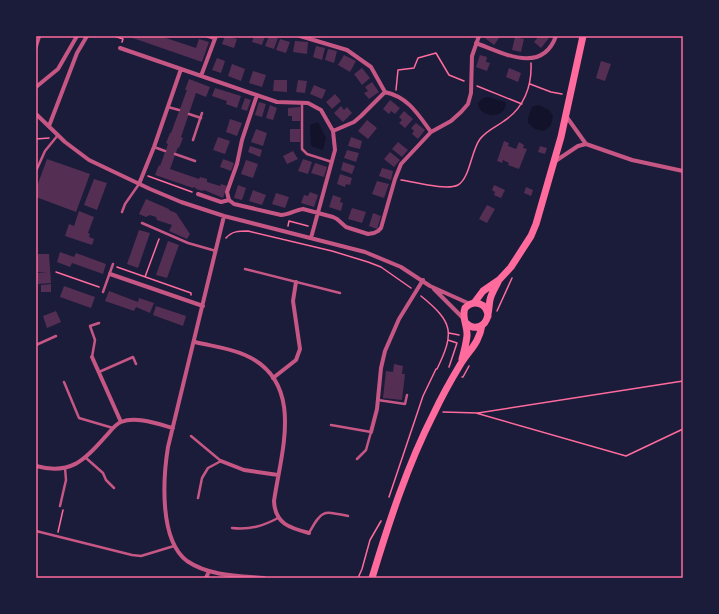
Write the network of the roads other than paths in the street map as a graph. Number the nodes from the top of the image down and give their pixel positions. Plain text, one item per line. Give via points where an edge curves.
1 (40, 36) edge
2 (77, 36) edge
3 (87, 36) edge
4 (206, 36) edge
5 (300, 36) edge
6 (479, 36) edge
7 (556, 36) edge
8 (583, 36) edge
9 (216, 38) edge
10 (476, 43) junction
11 (120, 48) road end
12 (36, 49) edge
13 (181, 69) junction
14 (201, 76) junction
15 (36, 87) edge
16 (385, 92) junction
17 (258, 95) junction
18 (302, 102) junction
19 (168, 106) junction
20 (179, 110) dead end
21 (202, 113) dead end
22 (189, 114) dead end
23 (37, 115) edge
24 (566, 116) junction
25 (201, 118) junction
26 (49, 126) junction
27 (333, 131) junction
28 (431, 132) junction
29 (58, 135) junction
30 (193, 140) dead end
31 (586, 144) junction
32 (154, 147) junction
33 (165, 151) dead end
34 (175, 154) dead end
35 (195, 161) dead end
36 (332, 162) junction
37 (554, 162) junction
38 (36, 171) edge
39 (683, 171) edge
40 (139, 184) junction
41 (198, 194) road end
42 (228, 200) junction
43 (122, 212) dead end
44 (317, 212) junction
45 (224, 216) junction
46 (142, 223) dead end
47 (311, 238) junction
48 (216, 249) junction
49 (113, 265) road end
50 (245, 269) dead end
51 (110, 274) junction
52 (423, 280) junction
53 (499, 280) junction
54 (296, 282) junction
55 (430, 286) junction
56 (104, 290) road end
57 (340, 293) dead end
58 (472, 303) junction
59 (202, 306) junction
60 (488, 316) junction
61 (465, 321) junction
62 (99, 323) dead end
63 (482, 325) junction
64 (56, 336) dead end
65 (195, 342) junction
66 (36, 345) edge
67 (92, 357) joint
68 (461, 363) junction
69 (136, 364) dead end
70 (99, 372) junction
71 (273, 378) junction
72 (64, 382) dead end
73 (406, 395) dead end
74 (378, 400) junction
75 (121, 422) junction
76 (331, 425) dead end
77 (113, 428) junction
78 (173, 428) junction
79 (370, 432) junction
80 (191, 436) dead end
81 (86, 458) junction
82 (357, 459) dead end
83 (221, 461) junction
84 (36, 466) edge
85 (65, 468) junction
86 (278, 476) junction
87 (114, 488) dead end
88 (198, 498) dead end
89 (60, 506) road end
90 (348, 516) dead end
91 (278, 518) junction
92 (232, 528) dead end
93 (36, 531) edge
94 (309, 533) joint
95 (175, 546) junction
96 (209, 571) junction
97 (206, 578) edge
98 (264, 578) edge
99 (374, 578) edge

1 - 12 lane
2 - 15 street via 62,63
3 - 26 street
4 - 9 lane
5 - 16 street via 347,50 371,67
6 - 10 street
7 - 10 street via 547,52 531,59 521,59
8 - 24 main road
9 - 14 street
10 - 28 street via 472,56 470,98 462,112 452,121
11 - 13 street
13 - 14 street
13 - 19 street
14 - 17 street
16 - 27 street via 354,122
16 - 28 street via 395,94 415,109
17 - 18 street via 277,102
17 - 42 street via 242,140
18 - 27 street via 321,110
18 - 36 lane via 302,149 307,154
19 - 20 lane
19 - 32 street
21 - 25 lane
22 - 25 lane
23 - 26 street
24 - 31 street
24 - 37 main road
25 - 30 lane
26 - 29 street
27 - 36 street via 335,150
28 - 44 street via 401,164 394,179 381,228 374,234 346,227 337,219
29 - 38 lane via 45,152
29 - 40 street via 89,160
31 - 37 street via 578,146
31 - 39 street via 632,160
32 - 33 lane
32 - 40 street
34 - 35 lane
36 - 44 street
37 - 53 main road via 531,236 517,260
40 - 43 lane
40 - 45 street via 181,202
41 - 42 street via 221,202
42 - 44 street via 234,204 281,215 298,209
44 - 47 street
45 - 47 street
45 - 48 street
46 - 48 lane via 188,243
47 - 52 street via 348,246 384,259
48 - 59 street
49 - 51 lane
50 - 54 lane
51 - 56 lane
51 - 59 street
52 - 55 street
52 - 74 street via 396,325 387,346 381,368
53 - 58 main road via 483,291
53 - 60 main road via 490,298
54 - 57 lane
54 - 71 street via 293,300 300,349 296,360
55 - 58 street
55 - 61 street
58 - 60 main road via 480,303 485,307
58 - 61 main road via 464,310
59 - 65 street
60 - 63 main road
61 - 63 main road via 474,327
61 - 68 main road via 467,337
62 - 67 lane via 90,326 95,340
63 - 68 main road via 478,341
64 - 66 lane
65 - 71 street via 246,355
65 - 78 street
67 - 70 street
68 - 99 main road via 434,411 414,456 402,486
69 - 70 lane via 133,357
70 - 75 street
71 - 86 street via 281,392 286,414
72 - 77 lane via 79,418
73 - 74 lane via 406,404
74 - 79 street
75 - 77 street
75 - 78 street via 136,420
76 - 79 lane
77 - 81 street
78 - 95 street via 166,463 165,495 168,525
79 - 82 lane via 366,450
80 - 83 lane
81 - 85 street
81 - 87 lane via 103,473
83 - 86 street via 244,470
83 - 88 lane via 208,468 202,478
84 - 85 street
85 - 89 lane via 66,480
86 - 91 street via 274,501 274,510
90 - 94 lane via 329,512 322,514
91 - 92 lane via 256,528
91 - 94 street via 284,524
93 - 95 lane via 136,556
95 - 96 street via 188,561
96 - 97 street
96 - 98 street via 232,576

